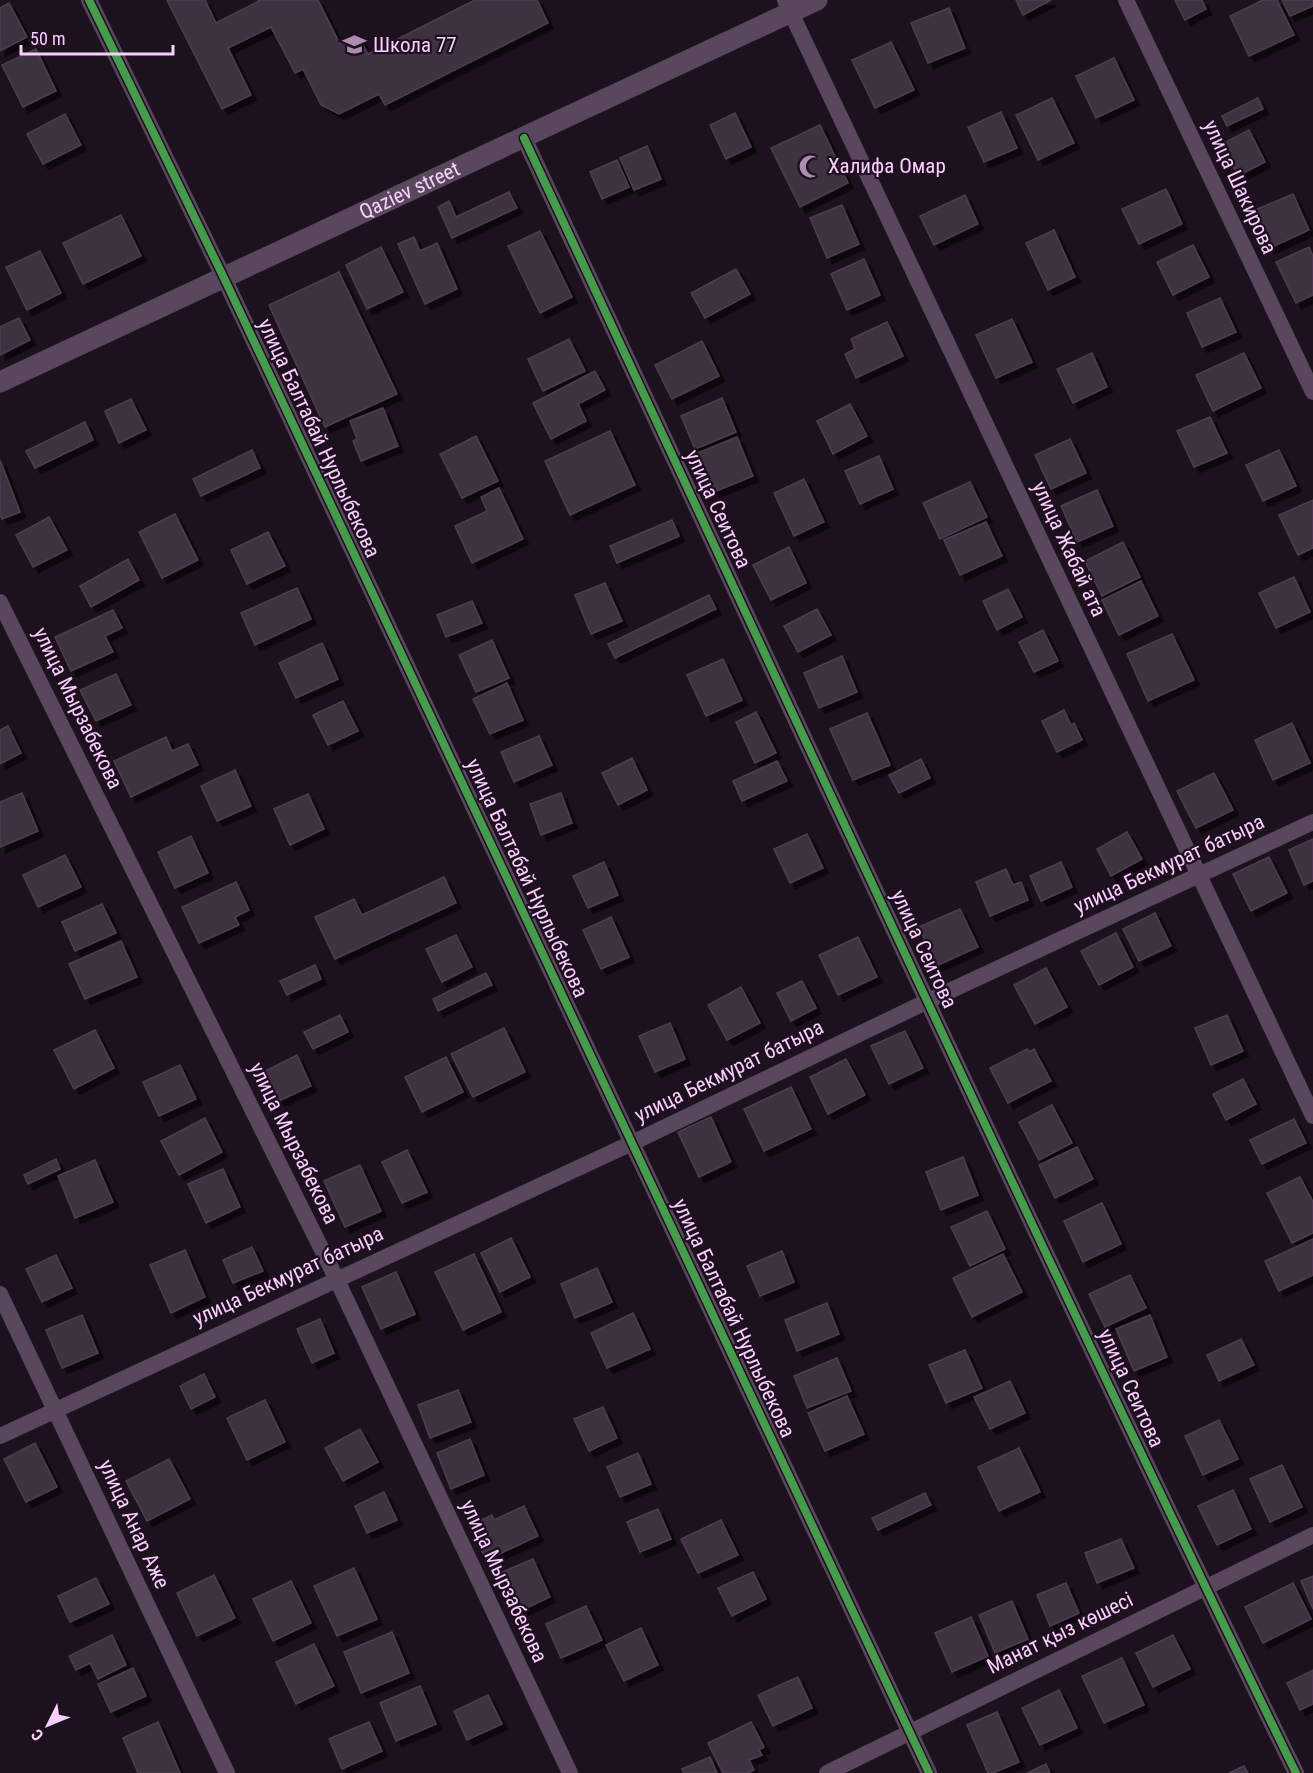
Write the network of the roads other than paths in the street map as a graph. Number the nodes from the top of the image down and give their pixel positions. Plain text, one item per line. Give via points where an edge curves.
1 (89, 0) edge
2 (817, 0) edge
3 (1126, 0) edge
4 (788, 6) edge
5 (524, 138) junction
6 (224, 279) junction
7 (0, 382) edge
8 (1313, 393) edge
9 (0, 602) edge
10 (1313, 822) edge
11 (1198, 876) junction
12 (928, 1001) junction
13 (1313, 1116) edge
14 (632, 1143) junction
15 (336, 1278) junction
16 (0, 1294) edge
17 (55, 1409) junction
18 (0, 1436) edge
19 (1313, 1535) edge
20 (1205, 1586) junction
21 (910, 1733) junction
22 (227, 1773) edge
23 (570, 1773) edge
24 (827, 1773) edge
25 (929, 1773) edge
26 (1296, 1773) edge

1 - 6 street, улица Балтабай Нурлыбекова
2 - 4 street, Qaziev street
3 - 8 street, улица Шакирова
4 - 5 street, Qaziev street
4 - 11 street, улица Жабай ата
5 - 6 street, Qaziev street
5 - 12 street, улица Сеитова
6 - 7 street, Qaziev street
6 - 14 street, улица Балтабай Нурлыбекова
9 - 15 street, улица Мырзабекова
10 - 11 street, улица Бекмурат батыра
11 - 12 street, улица Бекмурат батыра
11 - 13 street, улица Жабай ата
12 - 14 street, улица Бекмурат батыра
12 - 20 street, улица Сеитова
14 - 15 street, улица Бекмурат батыра
14 - 21 street, улица Балтабай Нурлыбекова
15 - 17 street, улица Бекмурат батыра
15 - 23 street, улица Мырзабекова
16 - 17 street, улица Анар Аже
17 - 18 street, улица Бекмурат батыра
17 - 22 street, улица Анар Аже
19 - 20 street, Манат қыз көшесі
20 - 21 street, Манат қыз көшесі
20 - 26 street, улица Сеитова
21 - 24 street, Манат қыз көшесі
21 - 25 street, улица Балтабай Нурлыбекова

